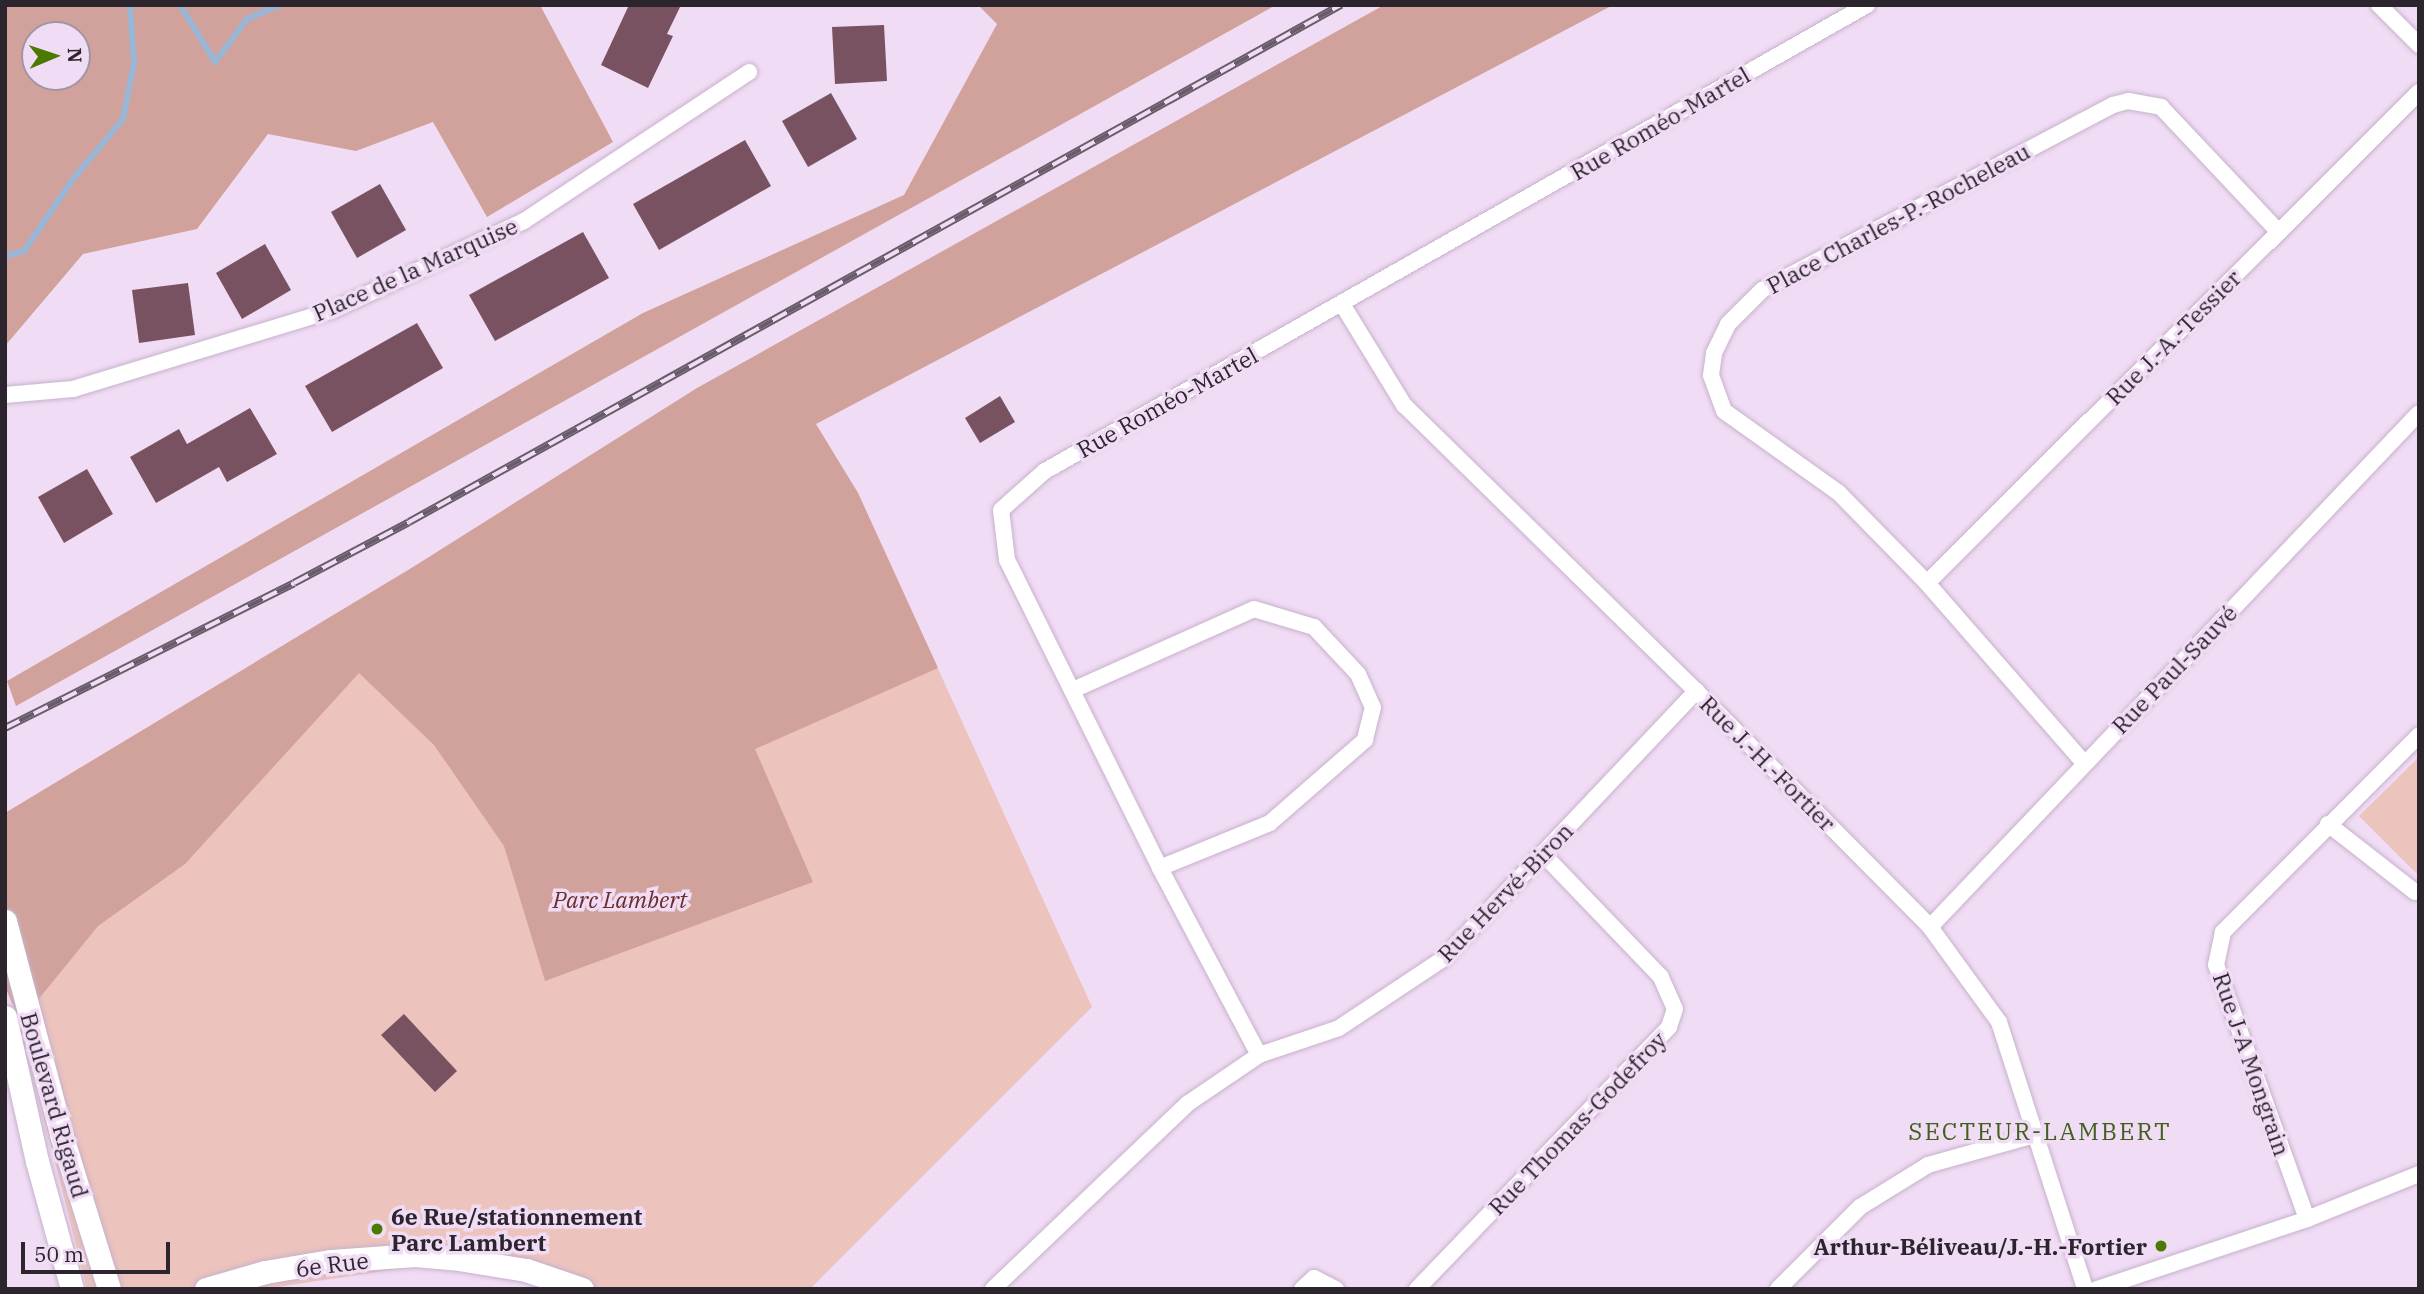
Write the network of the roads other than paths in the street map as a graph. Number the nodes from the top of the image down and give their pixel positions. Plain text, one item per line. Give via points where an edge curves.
1 (1867, 5) edge
2 (2379, 5) edge
3 (2419, 45) edge
4 (749, 72) dead end
5 (2419, 92) edge
6 (2279, 232) junction
7 (1342, 304) junction
8 (5, 395) edge
9 (2419, 413) edge
10 (1927, 583) junction
11 (1073, 690) junction
12 (1696, 691) junction
13 (2419, 735) edge
14 (2084, 763) junction
15 (2328, 824) junction
16 (1544, 855) junction
17 (1160, 868) junction
18 (2419, 891) edge
19 (5, 921) edge
20 (1930, 927) junction
21 (5, 1017) edge
22 (39, 1049) junction
23 (1259, 1055) junction
24 (14, 1056) junction
25 (2035, 1135) junction
26 (2419, 1174) edge
27 (2307, 1219) junction
28 (72, 1289) edge
29 (109, 1289) edge
30 (206, 1289) edge
31 (582, 1289) edge
32 (993, 1289) edge
33 (1302, 1289) edge
34 (1336, 1289) edge
35 (1417, 1289) edge
36 (1778, 1289) edge
37 (2085, 1289) edge
38 (2097, 1289) edge

1 - 7 street, Rue Roméo-Martel
2 - 3 street
4 - 8 street, Place de la Marquise via 524,220 333,310 73,389
5 - 6 street, Rue J.-A.-Tessier
6 - 10 street, Rue J.-A.-Tessier
6 - 10 street, Place Charles-P.-Rocheleau via 2168,113 2161,107 2128,101 2097,110 1762,290 1728,324 1714,353 1711,375 1724,411 1839,493
7 - 11 street, Rue Roméo-Martel via 1045,471 1001,510 1007,560
7 - 12 street, Rue J.-H.-Fortier via 1404,405
9 - 14 street, Rue Paul-Sauvé
10 - 14 street, Place Charles-P.-Rocheleau
11 - 17 street, Rue Roméo-Martel
11 - 17 street via 1254,609 1314,627 1358,674 1373,707 1365,740 1270,823
12 - 16 street, Rue Hervé-Biron
12 - 20 street, Rue J.-H.-Fortier
13 - 15 street, Rue J-A Mongrain
14 - 20 street, Rue Paul-Sauvé
15 - 18 street
15 - 27 street, Rue J-A Mongrain via 2223,932 2216,964
16 - 23 street, Rue Hervé-Biron via 1443,959 1339,1028
16 - 35 street, Rue Thomas-Godefroy via 1660,976 1675,1009 1669,1027
17 - 23 street, Rue Roméo-Martel
19 - 22 street, Boulevard Rigaud
20 - 25 street, Rue J.-H.-Fortier via 1999,1022
21 - 24 street, Boulevard Rigaud
22 - 24 street
22 - 29 street, Boulevard Rigaud
23 - 32 street, Rue Hervé-Biron via 1187,1104
24 - 28 street, Boulevard Rigaud
25 - 36 street via 1928,1165 1860,1207
25 - 37 street, Rue J.-H.-Fortier
26 - 27 street
27 - 38 street
30 - 31 street, 6e Rue via 265,1272 331,1261 415,1255 526,1270
33 - 34 street via 1314,1278

